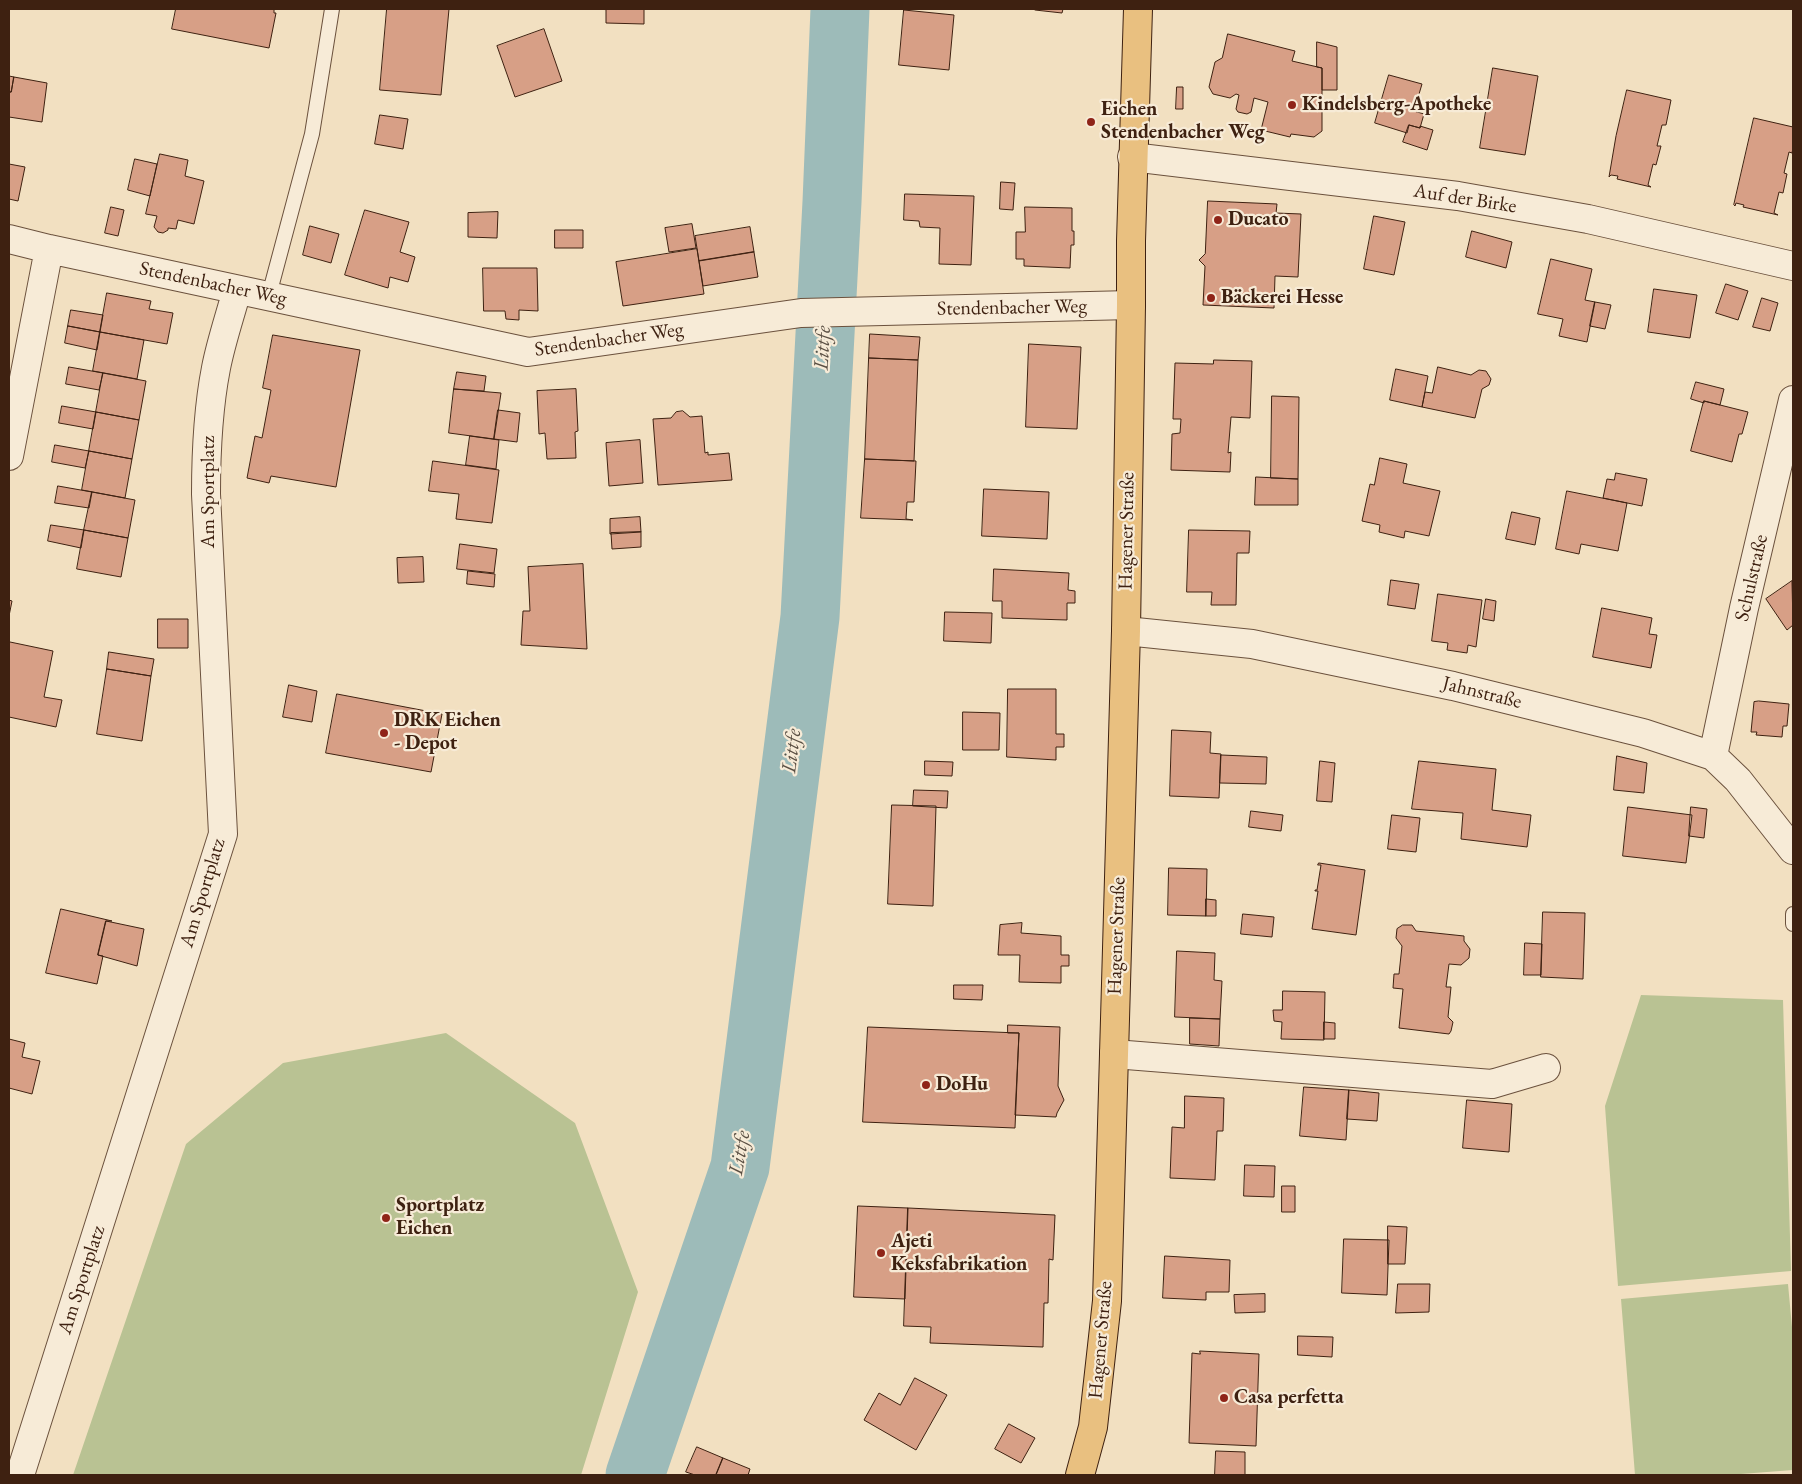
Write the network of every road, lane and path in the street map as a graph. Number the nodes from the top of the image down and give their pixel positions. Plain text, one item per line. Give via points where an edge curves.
1 (332, 9) edge
2 (1138, 9) edge
3 (1132, 157) junction
4 (9, 239) edge
5 (49, 249) junction
6 (1793, 266) edge
7 (237, 290) junction
8 (269, 295) junction
9 (1131, 305) junction
10 (1793, 400) edge
11 (9, 456) edge
12 (1126, 631) junction
13 (1713, 756) junction
14 (1793, 850) edge
15 (1793, 914) edge
16 (1793, 924) edge
17 (1114, 1054) junction
18 (1546, 1068) dead end
19 (20, 1475) edge
20 (1080, 1475) edge

1 - 8 lane via 312,134
2 - 3 main road, Hagener Straße
3 - 6 street, Auf der Birke via 1458,196 1588,219
3 - 9 main road, Hagener Straße
4 - 5 street, Stendenbacher Weg
5 - 7 street, Stendenbacher Weg
5 - 11 street
7 - 8 street, Stendenbacher Weg
7 - 19 street, Am Sportplatz via 216,367 206,448 223,834
8 - 9 street, Stendenbacher Weg via 528,352 801,314
9 - 12 main road, Hagener Straße
10 - 13 street, Schulstraße
12 - 13 street, Jahnstraße via 1252,644 1453,686 1643,733
12 - 17 main road, Hagener Straße
13 - 14 street, Jahnstraße via 1738,780
15 - 16 lane
17 - 18 street via 1492,1084
17 - 20 main road, Hagener Straße via 1107,1301 1093,1427

